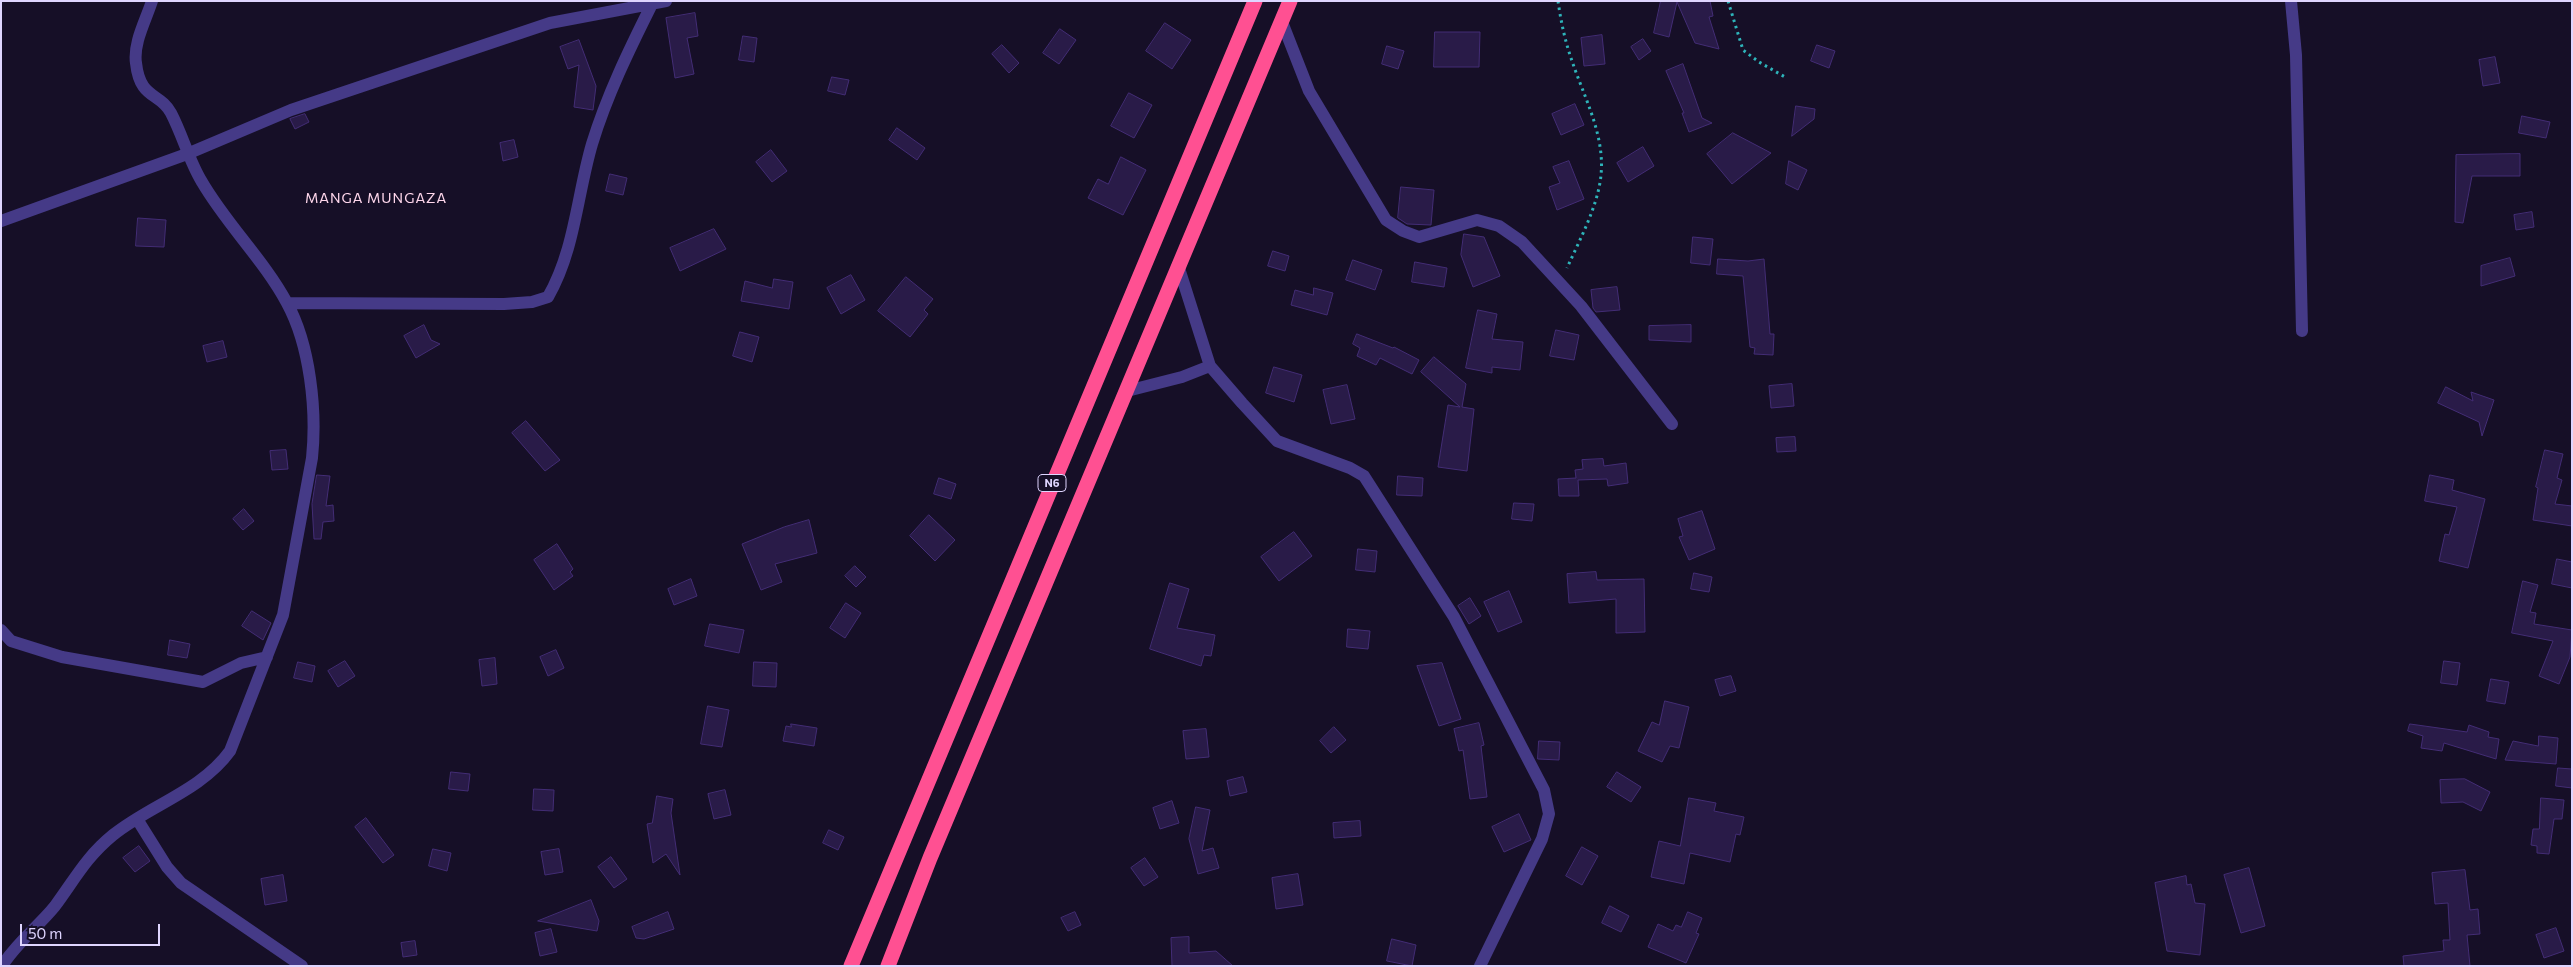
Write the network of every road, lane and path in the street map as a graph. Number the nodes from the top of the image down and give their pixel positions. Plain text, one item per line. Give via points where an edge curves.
1 (152, 1) edge
2 (666, 1) edge
3 (1255, 1) edge
4 (1290, 1) edge
5 (1558, 1) edge
6 (1728, 1) edge
7 (2290, 1) edge
8 (652, 4) junction
9 (1282, 22) junction
10 (1785, 77) dead end
11 (188, 154) junction
12 (1, 221) edge
13 (1178, 265) junction
14 (1560, 283) junction
15 (287, 302) junction
16 (2302, 331) dead end
17 (1210, 366) junction
18 (1127, 392) junction
19 (1672, 424) dead end
20 (1, 630) edge
21 (268, 657) junction
22 (137, 819) junction
23 (2, 966) edge
24 (302, 966) edge
25 (851, 966) edge
26 (888, 966) edge
27 (1480, 966) edge

1 - 11 street via 136,62 146,91 170,110
2 - 8 street
3 - 25 highway, N6
4 - 9 highway, N6
5 - 14 path via 1572,63 1585,92 1601,148 1602,175 1583,233
6 - 10 path via 1743,50
7 - 16 street via 2296,55
8 - 11 street via 550,23 291,110
8 - 15 street via 619,70 592,145 576,222 556,284 548,297 504,304
9 - 13 highway, N6
9 - 14 street via 1309,91 1386,220 1418,237 1477,220 1499,226 1522,242
11 - 12 street
11 - 15 street via 200,181 221,213
13 - 17 street
13 - 18 highway, N6
14 - 19 street
15 - 21 street via 298,327 313,400 314,433 297,549 283,615
17 - 18 street
17 - 27 street via 1277,441 1364,476 1454,617 1544,790 1549,814 1542,839
18 - 26 highway, N6 via 930,858
20 - 21 street via 11,641 62,657 204,682 242,663
21 - 22 street via 230,751 220,765
22 - 23 street via 113,835 81,866 55,905
22 - 24 street via 181,883

